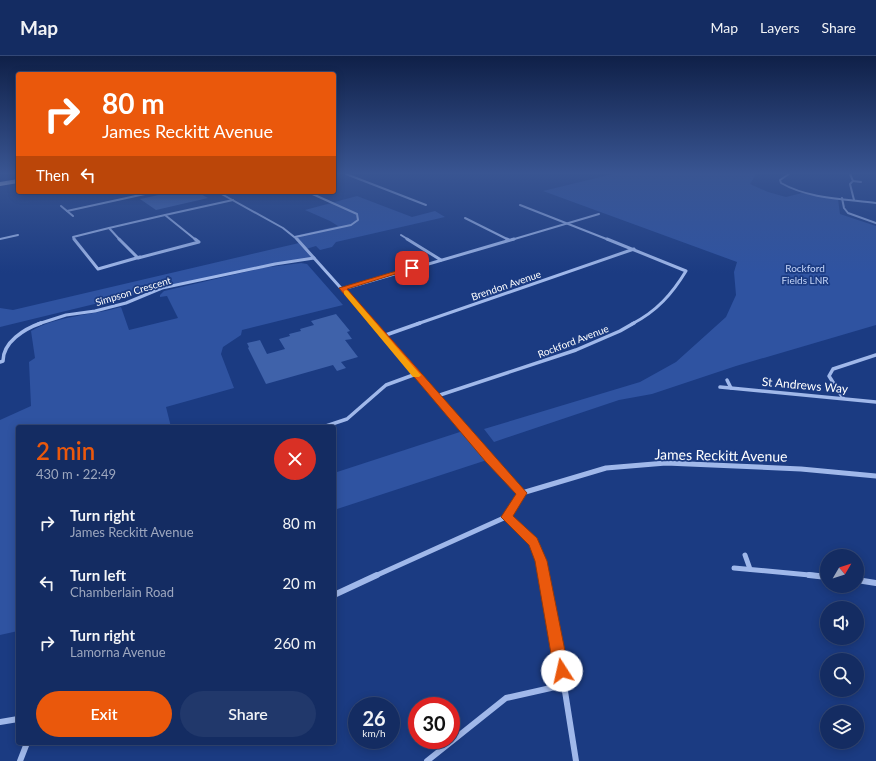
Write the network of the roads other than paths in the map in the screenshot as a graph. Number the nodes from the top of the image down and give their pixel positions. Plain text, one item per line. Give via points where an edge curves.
1 (62, 207) edge
2 (86, 207) edge
3 (204, 207) edge
4 (245, 207) edge
5 (341, 207) edge
6 (525, 207) edge
7 (844, 207) edge
8 (67, 211) junction
9 (599, 214) dead end
10 (73, 216) dead end
11 (165, 216) junction
12 (465, 218) dead end
13 (567, 223) junction
14 (876, 223) edge
15 (109, 228) junction
16 (18, 235) dead end
17 (401, 235) dead end
18 (295, 237) junction
19 (0, 239) edge
20 (509, 240) junction
21 (634, 249) junction
22 (142, 257) junction
23 (314, 258) junction
24 (441, 260) junction
25 (343, 288) junction
26 (383, 336) junction
27 (876, 355) edge
28 (0, 362) edge
29 (416, 374) junction
30 (728, 380) dead end
31 (720, 387) dead end
32 (731, 388) junction
33 (437, 396) junction
34 (843, 398) junction
35 (876, 402) edge
36 (329, 425) edge
37 (876, 476) edge
38 (522, 493) junction
39 (506, 517) junction
40 (745, 555) dead end
41 (734, 568) dead end
42 (750, 569) junction
43 (820, 576) edge
44 (864, 581) edge
45 (876, 583) edge
46 (336, 593) edge
47 (564, 685) junction
48 (16, 719) edge
49 (0, 722) edge
50 (26, 745) edge
51 (20, 761) edge
52 (427, 761) edge
53 (576, 761) edge

1 - 8 street
2 - 8 street
3 - 11 street
4 - 18 street
5 - 18 street via 357,214 358,220 351,225
6 - 13 street, Rockford Avenue
7 - 14 street via 848,213
8 - 10 street
9 - 13 street
11 - 15 street
11 - 22 street via 199,242
12 - 20 street
13 - 20 street
13 - 21 street, Rockford Avenue
15 - 22 street via 138,258
15 - 22 street via 73,237 98,269
16 - 19 street
17 - 24 street
18 - 23 street
20 - 24 street
21 - 26 street, Brendon Avenue
21 - 33 street, Rockford Avenue via 686,271 678,287 653,310 598,341
23 - 25 street
23 - 28 street, Simpson Crescent via 162,288 126,303 58,317 29,327 11,341 3,354 3,361
24 - 25 street
25 - 26 street
26 - 29 street
27 - 34 street via 833,369 829,376
29 - 33 street
29 - 36 street via 386,385 347,419
30 - 32 street
31 - 32 street, St Andrews Way
32 - 34 street, St Andrews Way
33 - 38 street
34 - 35 street, St Andrews Way
37 - 38 street, James Reckitt Avenue via 800,469 666,463 606,468
38 - 39 street
39 - 46 street
39 - 47 street via 533,542 541,561
40 - 42 street
41 - 42 street
42 - 43 street
44 - 45 street
47 - 52 street via 506,698
47 - 53 street
48 - 49 street
50 - 51 street

